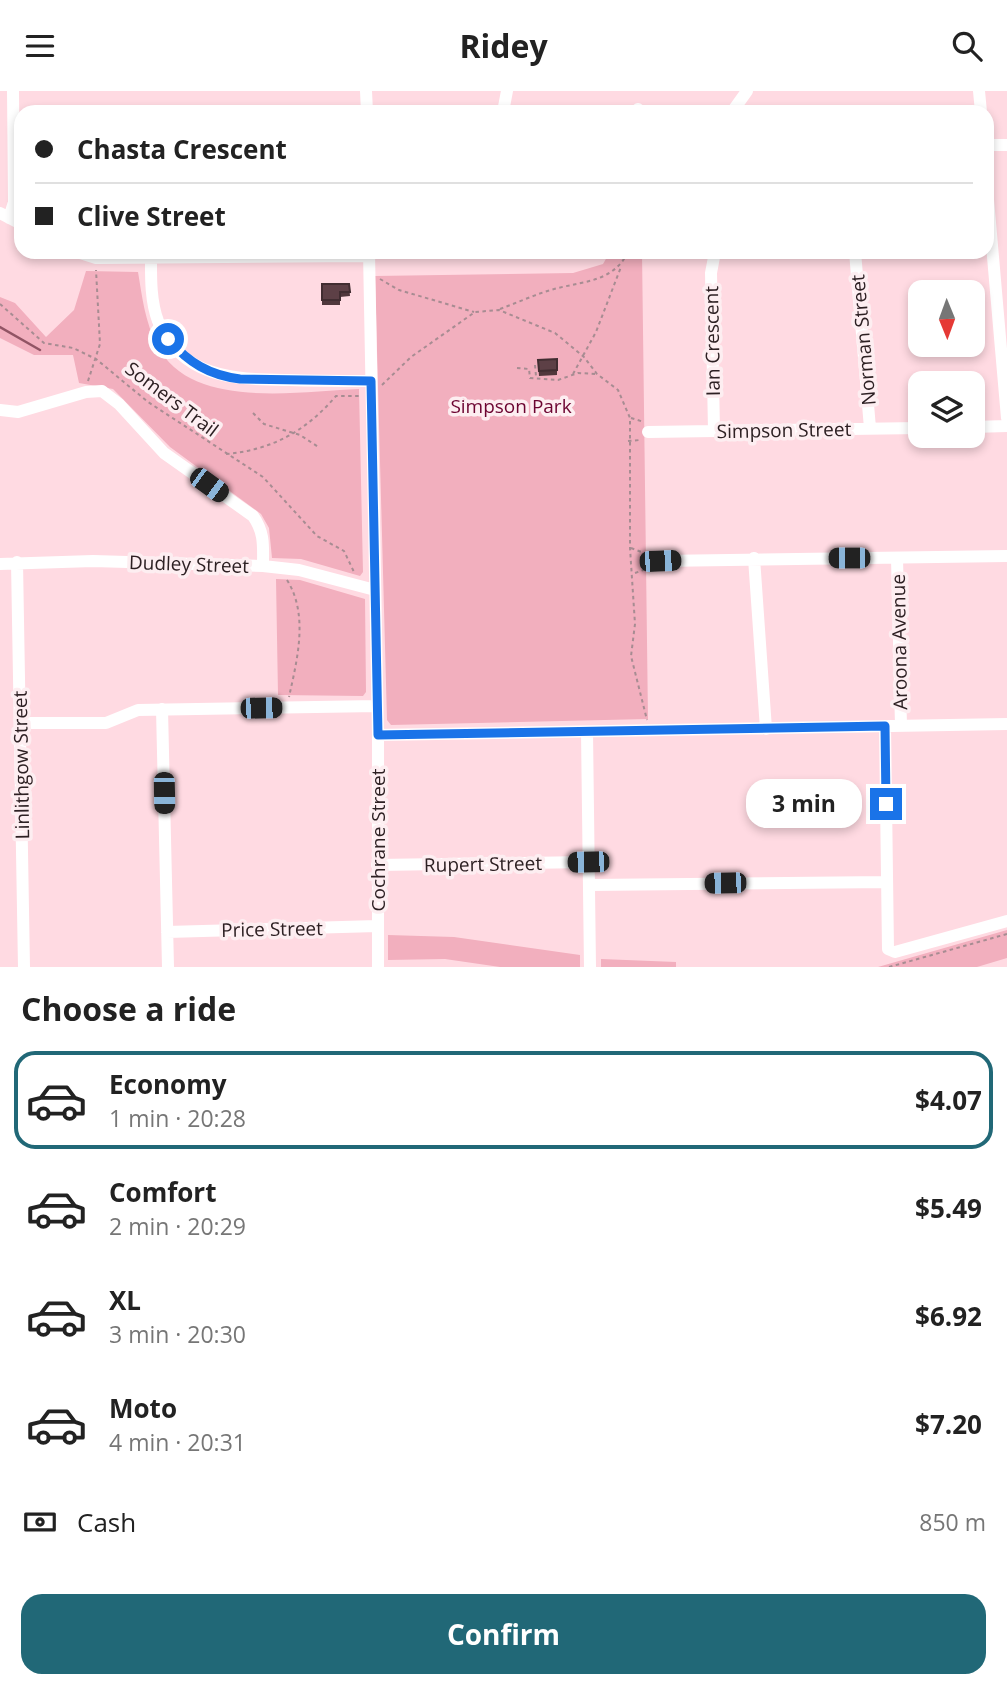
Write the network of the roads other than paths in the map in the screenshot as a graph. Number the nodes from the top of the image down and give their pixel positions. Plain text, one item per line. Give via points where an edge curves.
1 (13, 91) edge
2 (10, 218) edge
3 (151, 259) edge
4 (369, 259) edge
5 (714, 259) edge
6 (856, 259) edge
7 (993, 259) edge
8 (371, 381) junction
9 (0, 410) edge
10 (1007, 418) edge
11 (1007, 426) edge
12 (985, 427) edge
13 (870, 428) junction
14 (908, 428) edge
15 (714, 431) junction
16 (648, 432) dead end
17 (1007, 556) edge
18 (754, 558) junction
19 (897, 558) junction
20 (660, 561) road end
21 (17, 562) junction
22 (0, 564) edge
23 (263, 566) junction
24 (375, 590) junction
25 (377, 706) junction
26 (162, 709) junction
27 (21, 723) junction
28 (1007, 724) edge
29 (885, 726) junction
30 (901, 726) junction
31 (766, 729) junction
32 (587, 732) junction
33 (378, 735) junction
34 (588, 862) junction
35 (377, 865) junction
36 (887, 882) junction
37 (589, 885) junction
38 (1007, 921) edge
39 (377, 926) junction
40 (167, 932) junction
41 (23, 967) edge
42 (168, 967) edge
43 (378, 967) edge
44 (590, 967) edge

1 - 2 street via 14,202
3 - 8 street via 158,321 183,355 201,368 240,379
4 - 8 street, Cochrane Street
5 - 15 street, Ian Crescent
6 - 13 street, Norman Street
7 - 10 street
8 - 24 street, Cochrane Street
9 - 23 street via 18,412 86,392 110,395 164,453 253,516 264,539
11 - 12 street
13 - 14 street, Simpson Street
13 - 15 street, Simpson Street
15 - 16 street, Simpson Street
17 - 19 street
18 - 19 street
18 - 20 street
18 - 31 street
19 - 30 street, Aroona Avenue
21 - 22 street, Dudley Street
21 - 23 street, Dudley Street
21 - 27 street, Linlithgow Street
23 - 24 street, Dudley Street via 299,570
24 - 25 street, Cochrane Street
25 - 26 street
25 - 33 street, Cochrane Street
26 - 27 street via 138,710 106,723
26 - 40 street
27 - 41 street, Linlithgow Street
28 - 30 street
29 - 30 street
29 - 31 street
29 - 36 street
31 - 32 street
32 - 33 street
32 - 34 street
33 - 35 street, Cochrane Street
34 - 35 street, Rupert Street
34 - 37 street
35 - 39 street, Cochrane Street
36 - 37 street
36 - 38 street via 888,949 895,952
37 - 44 street
39 - 40 street, Price Street
39 - 43 street, Cochrane Street
40 - 42 street

